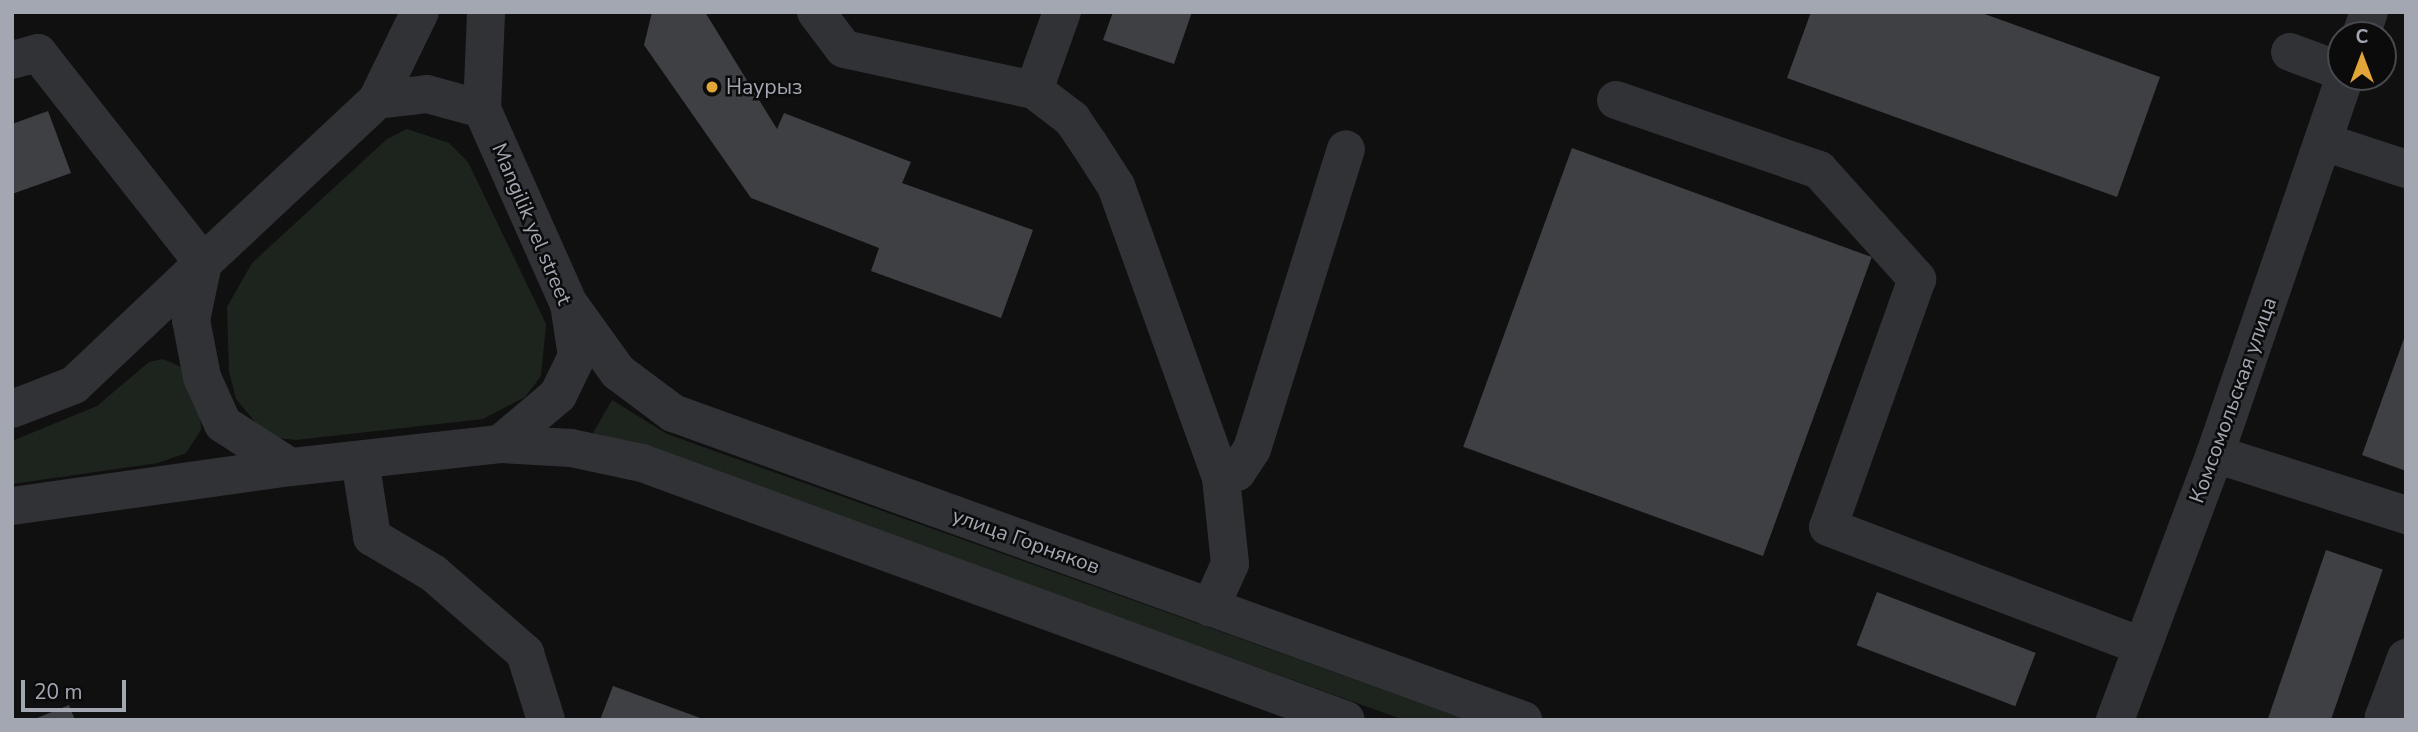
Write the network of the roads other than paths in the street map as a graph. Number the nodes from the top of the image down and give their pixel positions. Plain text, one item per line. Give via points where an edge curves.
1 (420, 12) edge
2 (486, 12) edge
3 (816, 12) edge
4 (1062, 12) edge
5 (2290, 52) dead end
6 (12, 60) edge
7 (2327, 66) edge
8 (1034, 90) junction
9 (2340, 91) edge
10 (377, 100) junction
11 (1616, 100) dead end
12 (482, 109) junction
13 (2324, 142) junction
14 (1346, 149) dead end
15 (2406, 169) edge
16 (203, 263) junction
17 (569, 304) junction
18 (12, 409) edge
19 (500, 444) junction
20 (2216, 454) junction
21 (360, 460) junction
22 (290, 467) junction
23 (1221, 478) junction
24 (12, 506) edge
25 (2406, 515) edge
26 (1210, 608) junction
27 (2143, 646) junction
28 (2406, 658) edge
29 (546, 720) edge
30 (1346, 720) edge
31 (1523, 720) edge
32 (2115, 720) edge
33 (2390, 720) edge

1 - 10 street
2 - 12 street
3 - 8 street via 844,49
4 - 8 street
5 - 7 street
6 - 16 street via 38,53
8 - 23 street via 1072,119 1116,186
9 - 13 street, Комсомольская улица
10 - 12 street via 427,94
10 - 16 street
11 - 27 street via 1819,170 1917,279 1828,527
12 - 17 street, Mangilik yel street
13 - 15 street
13 - 20 street, Комсомольская улица
14 - 23 street via 1252,449 1237,472
16 - 18 street via 74,385
16 - 22 street via 191,320 202,377 223,424
17 - 19 street, Mangilik yel street via 577,356 558,395
17 - 26 street, улица Горняков via 618,372 673,413
19 - 21 street
19 - 30 street via 570,448 642,463
20 - 25 street
20 - 27 street, Комсомольская улица
21 - 22 street
21 - 29 street via 372,537 433,573 525,653
22 - 24 street
23 - 26 street via 1230,564
26 - 31 street, улица Горняков
27 - 32 street, Комсомольская улица
28 - 33 street via 2384,718

